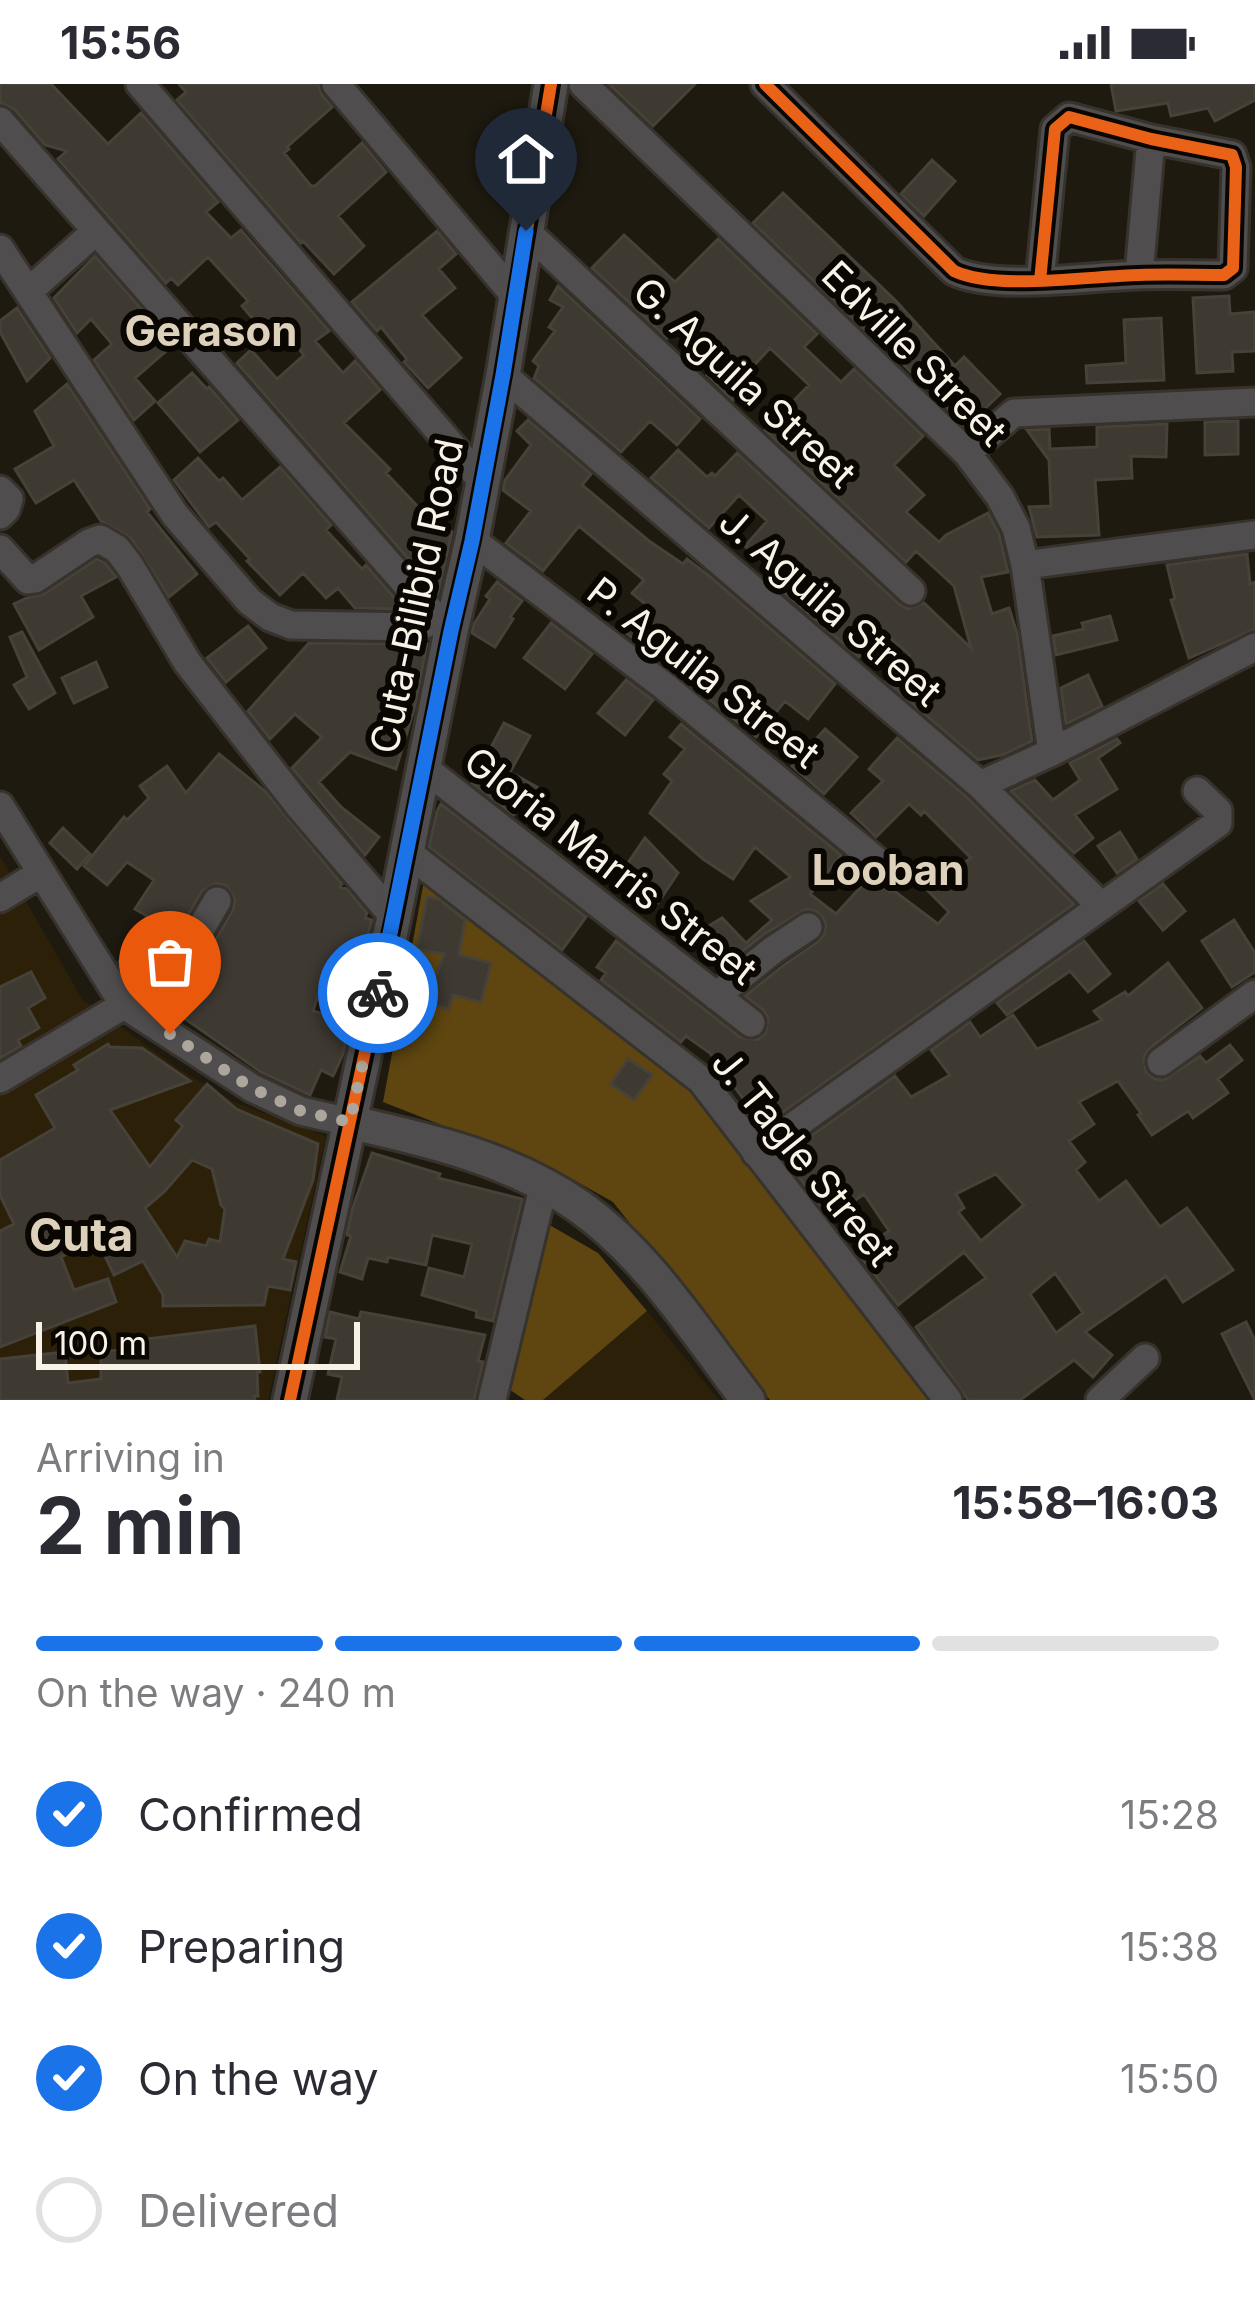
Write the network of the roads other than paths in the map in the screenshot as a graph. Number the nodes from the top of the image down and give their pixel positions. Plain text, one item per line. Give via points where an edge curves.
1 (140, 84) edge
2 (336, 84) edge
3 (551, 84) edge
4 (583, 84) edge
5 (765, 84) edge
6 (0, 121) edge
7 (1151, 139) junction
8 (526, 231) junction
9 (96, 232) junction
10 (0, 248) edge
11 (1139, 275) junction
12 (1040, 281) junction
13 (29, 291) junction
14 (516, 297) junction
15 (503, 375) junction
16 (1255, 402) edge
17 (967, 453) junction
18 (484, 483) junction
19 (0, 490) edge
20 (0, 515) edge
21 (1255, 535) edge
22 (472, 541) junction
23 (0, 549) edge
24 (1025, 565) junction
25 (911, 591) dead end
26 (444, 625) junction
27 (1255, 647) edge
28 (1052, 752) junction
29 (424, 768) junction
30 (980, 785) junction
31 (1197, 791) dead end
32 (0, 806) edge
33 (407, 851) junction
34 (884, 867) dead end
35 (41, 873) junction
36 (0, 898) edge
37 (217, 901) dead end
38 (1100, 905) junction
39 (394, 917) junction
40 (808, 927) dead end
41 (1255, 994) edge
42 (716, 996) junction
43 (136, 1012) junction
44 (751, 1023) dead end
45 (1161, 1062) dead end
46 (0, 1079) edge
47 (350, 1122) junction
48 (756, 1154) junction
49 (544, 1184) junction
50 (1145, 1358) dead end
51 (500, 1396) edge
52 (290, 1400) edge
53 (748, 1400) edge
54 (948, 1400) edge
55 (1100, 1400) edge

1 - 18 street
2 - 14 street
3 - 8 street, Cuta-Bilibid Road
4 - 17 street, Edville Street
5 - 12 street via 954,271
6 - 9 street
7 - 11 street
7 - 11 street via 1232,155 1233,268 1224,275
7 - 12 street via 1069,118 1055,129
8 - 14 street, Cuta-Bilibid Road
8 - 25 street, G. Aguila Street
9 - 13 street
9 - 26 street
10 - 13 street
11 - 12 street
13 - 26 street via 175,515 249,601 291,625
14 - 15 street, Cuta-Bilibid Road
15 - 18 street, Cuta-Bilibid Road
15 - 30 street, J. Aguila Street
16 - 17 street via 1014,413
17 - 24 street, Edville Street via 1000,497
18 - 22 street, Cuta-Bilibid Road
19 - 20 street via 9,504
21 - 24 street
22 - 26 street, Cuta-Bilibid Road
22 - 34 street, P. Aguila Street
23 - 39 street via 28,580 100,539 117,549 187,662
24 - 28 street, Edville Street
26 - 29 street, Cuta-Bilibid Road
27 - 28 street
28 - 30 street
29 - 33 street, Cuta-Bilibid Road
29 - 42 street, Gloria Marris Street
30 - 38 street, J. Aguila Street
31 - 38 street via 1218,811 1218,823
32 - 35 street
33 - 39 street, Cuta-Bilibid Road
33 - 48 street, J. Tagle Street via 700,1080
35 - 36 street
35 - 43 street
37 - 43 street
38 - 48 street
39 - 47 street, Cuta-Bilibid Road
40 - 42 street
41 - 45 street
42 - 44 street, Gloria Marris Street
43 - 46 street
43 - 47 street via 252,1088
47 - 49 street via 467,1152
47 - 52 street, Cuta-Bilibid Road
48 - 54 street, J. Tagle Street
49 - 51 street
49 - 53 street via 584,1209 649,1273
50 - 55 street

